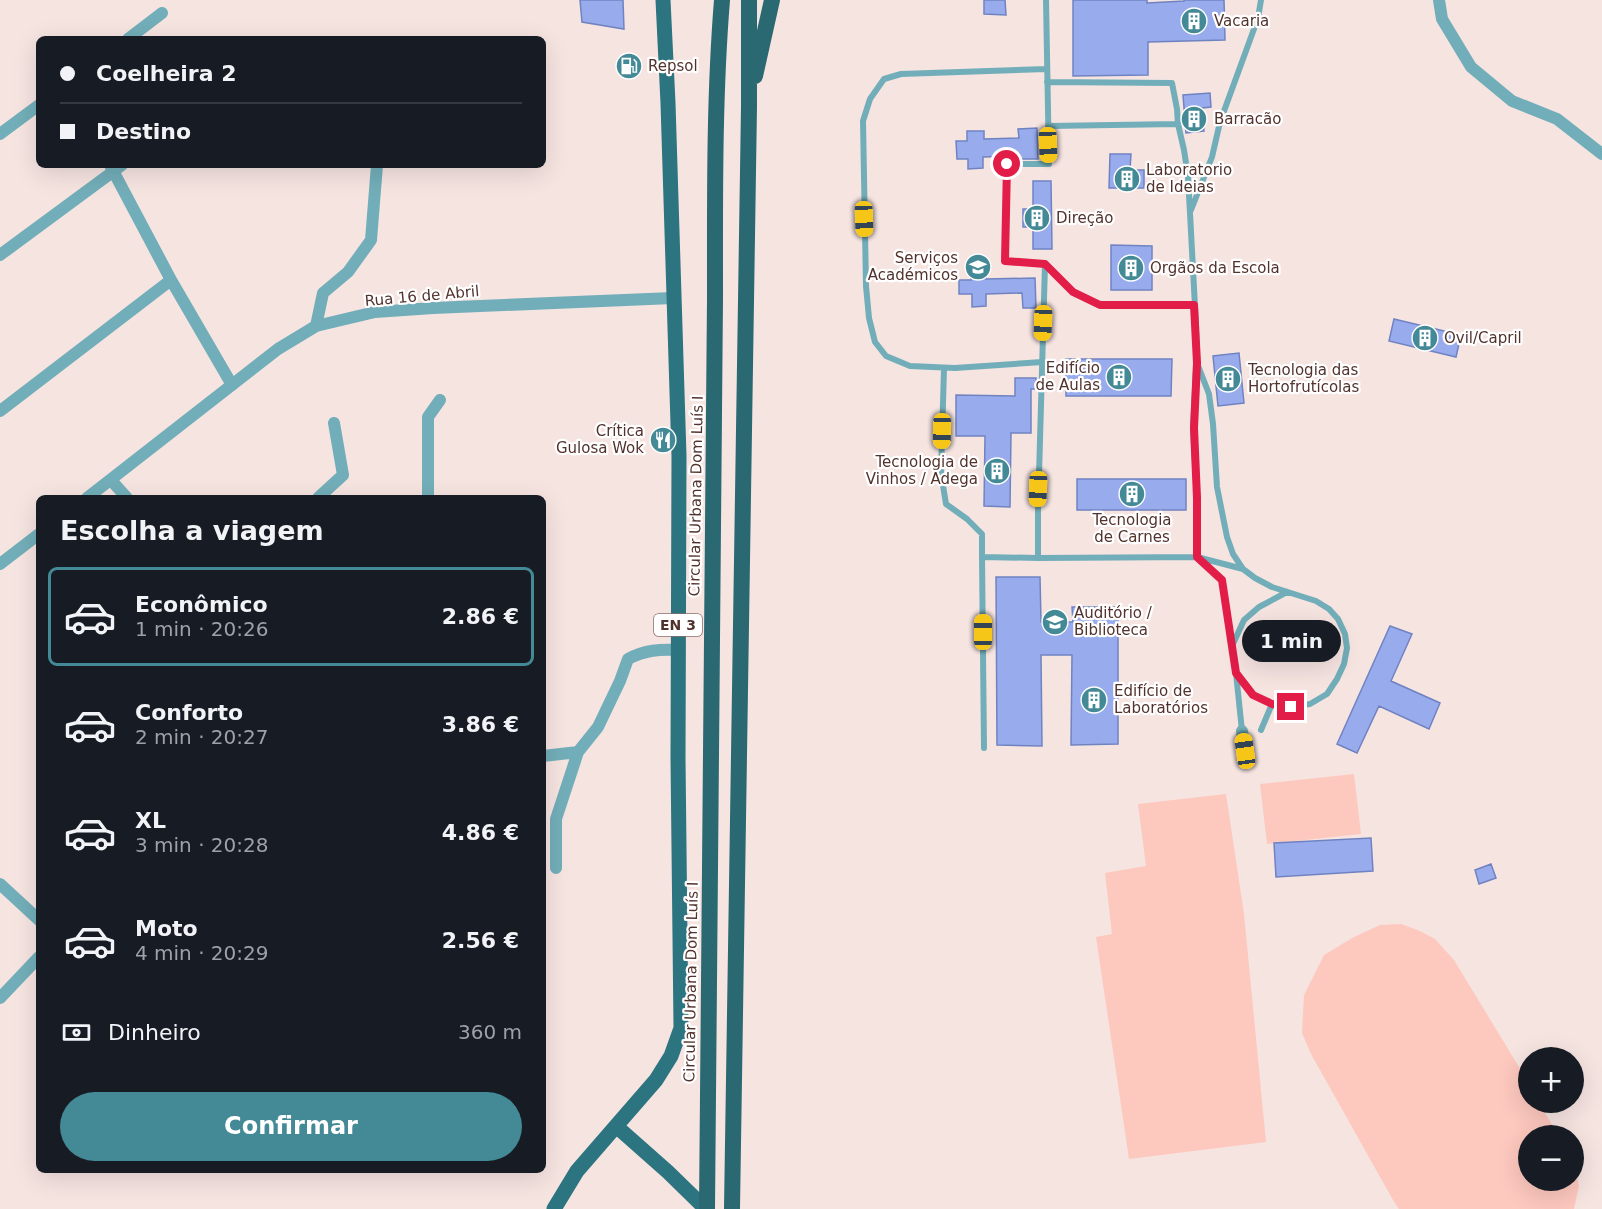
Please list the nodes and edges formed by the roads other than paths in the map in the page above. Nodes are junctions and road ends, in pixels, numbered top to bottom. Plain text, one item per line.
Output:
1 (663, 0) edge
2 (712, 0) edge
3 (722, 0) edge
4 (749, 0) edge
5 (772, 0) edge
6 (1046, 0) edge
7 (1261, 0) edge
8 (1439, 0) edge
9 (162, 13) dead end
10 (132, 36) edge
11 (719, 40) junction
12 (1046, 69) junction
13 (1047, 82) junction
14 (36, 107) edge
15 (749, 112) junction
16 (1178, 124) junction
17 (1047, 126) junction
18 (0, 134) edge
19 (1602, 154) edge
20 (114, 168) edge
21 (115, 168) edge
22 (377, 168) edge
23 (1189, 214) junction
24 (0, 255) edge
25 (1045, 264) junction
26 (171, 280) junction
27 (673, 298) junction
28 (1194, 305) junction
29 (316, 326) junction
30 (1042, 362) junction
31 (1197, 363) junction
32 (944, 368) junction
33 (232, 385) junction
34 (440, 400) dead end
35 (0, 411) edge
36 (334, 423) dead end
37 (111, 480) junction
38 (91, 495) edge
39 (124, 495) edge
40 (321, 495) edge
41 (429, 495) edge
42 (36, 536) edge
43 (982, 556) junction
44 (1197, 557) junction
45 (1038, 558) junction
46 (0, 564) edge
47 (1243, 569) junction
48 (1287, 592) junction
49 (1232, 647) junction
50 (678, 650) junction
51 (1236, 673) junction
52 (1272, 704) junction
53 (1261, 730) dead end
54 (1242, 731) joint
55 (984, 747) dead end
56 (1245, 751) dead end
57 (578, 752) junction
58 (546, 756) edge
59 (556, 868) dead end
60 (2, 890) edge
61 (36, 918) edge
62 (36, 960) edge
63 (0, 998) edge
64 (616, 1126) junction
65 (554, 1209) edge
66 (706, 1209) edge
67 (732, 1209) edge

1 - 27 main road, EN 3
2 - 11 highway
3 - 11 highway, Circular Urbana Dom Luís I
4 - 15 highway
5 - 15 highway
6 - 12 lane
7 - 23 lane
8 - 19 street
9 - 10 street
11 - 66 highway, Circular Urbana Dom Luís I
12 - 13 lane
12 - 32 lane
13 - 16 lane
13 - 17 lane
14 - 18 street
15 - 67 highway
16 - 17 lane
16 - 23 lane
17 - 25 lane
20 - 24 street
21 - 26 street
22 - 29 street
23 - 28 lane
25 - 28 lane
25 - 30 lane
26 - 33 street
26 - 35 street
27 - 29 street, Rua 16 de Abril
27 - 50 main road, EN 3
28 - 31 lane
29 - 33 street, Rua 16 de Abril
30 - 32 lane
30 - 45 lane
31 - 44 lane
31 - 47 lane
32 - 43 lane
33 - 37 street, Rua 16 de Abril
34 - 41 street
36 - 40 street
37 - 38 street, Rua 16 de Abril
37 - 39 street
42 - 46 street
43 - 45 lane
43 - 55 lane
44 - 45 lane
44 - 47 lane
44 - 49 lane
47 - 48 lane
48 - 49 lane
48 - 52 lane
49 - 51 lane
50 - 57 street
50 - 64 main road, EN 3
51 - 52 lane
51 - 54 lane
52 - 53 lane
54 - 56 street
57 - 58 street
57 - 59 street
60 - 61 street
62 - 63 street
64 - 65 main road, EN 3
64 - 66 main road

